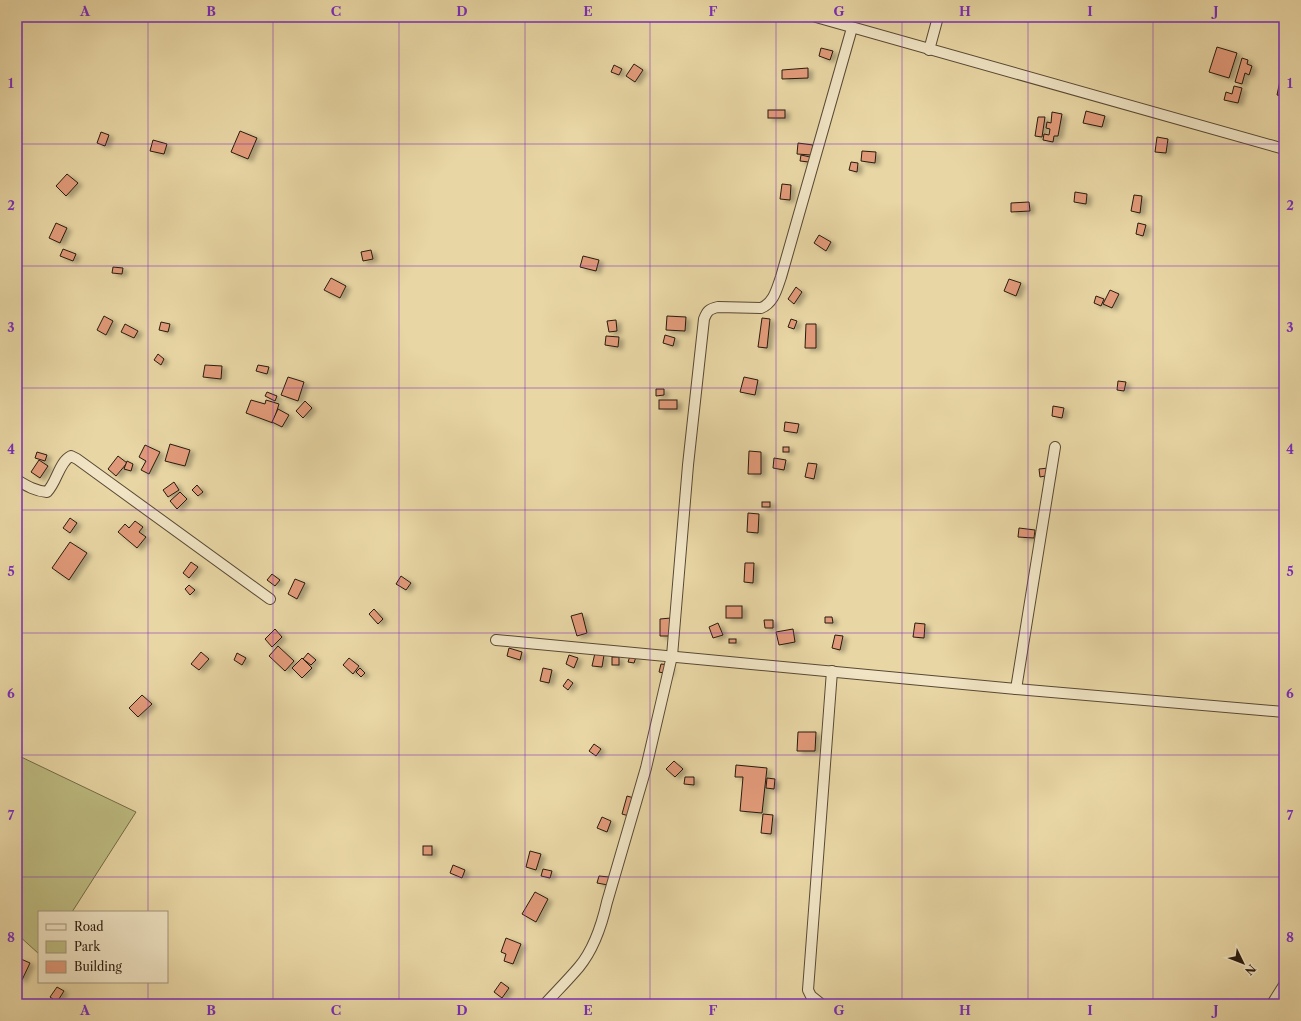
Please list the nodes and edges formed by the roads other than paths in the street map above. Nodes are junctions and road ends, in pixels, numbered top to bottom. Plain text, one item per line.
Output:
1 (816, 17) edge
2 (938, 17) edge
3 (852, 28) junction
4 (929, 50) junction
5 (1284, 149) edge
6 (1055, 447) dead end
7 (17, 480) edge
8 (270, 599) dead end
9 (496, 640) dead end
10 (672, 656) junction
11 (832, 671) junction
12 (1016, 689) junction
13 (1284, 712) edge
14 (1284, 985) edge
15 (545, 1004) edge
16 (821, 1004) edge
17 (1272, 1004) edge

1 - 3 street
2 - 4 street
3 - 4 street
3 - 10 street
4 - 5 street
6 - 12 street
7 - 8 street
9 - 10 street
10 - 11 street
10 - 15 street
11 - 12 street
11 - 16 street
12 - 13 street
14 - 17 street

